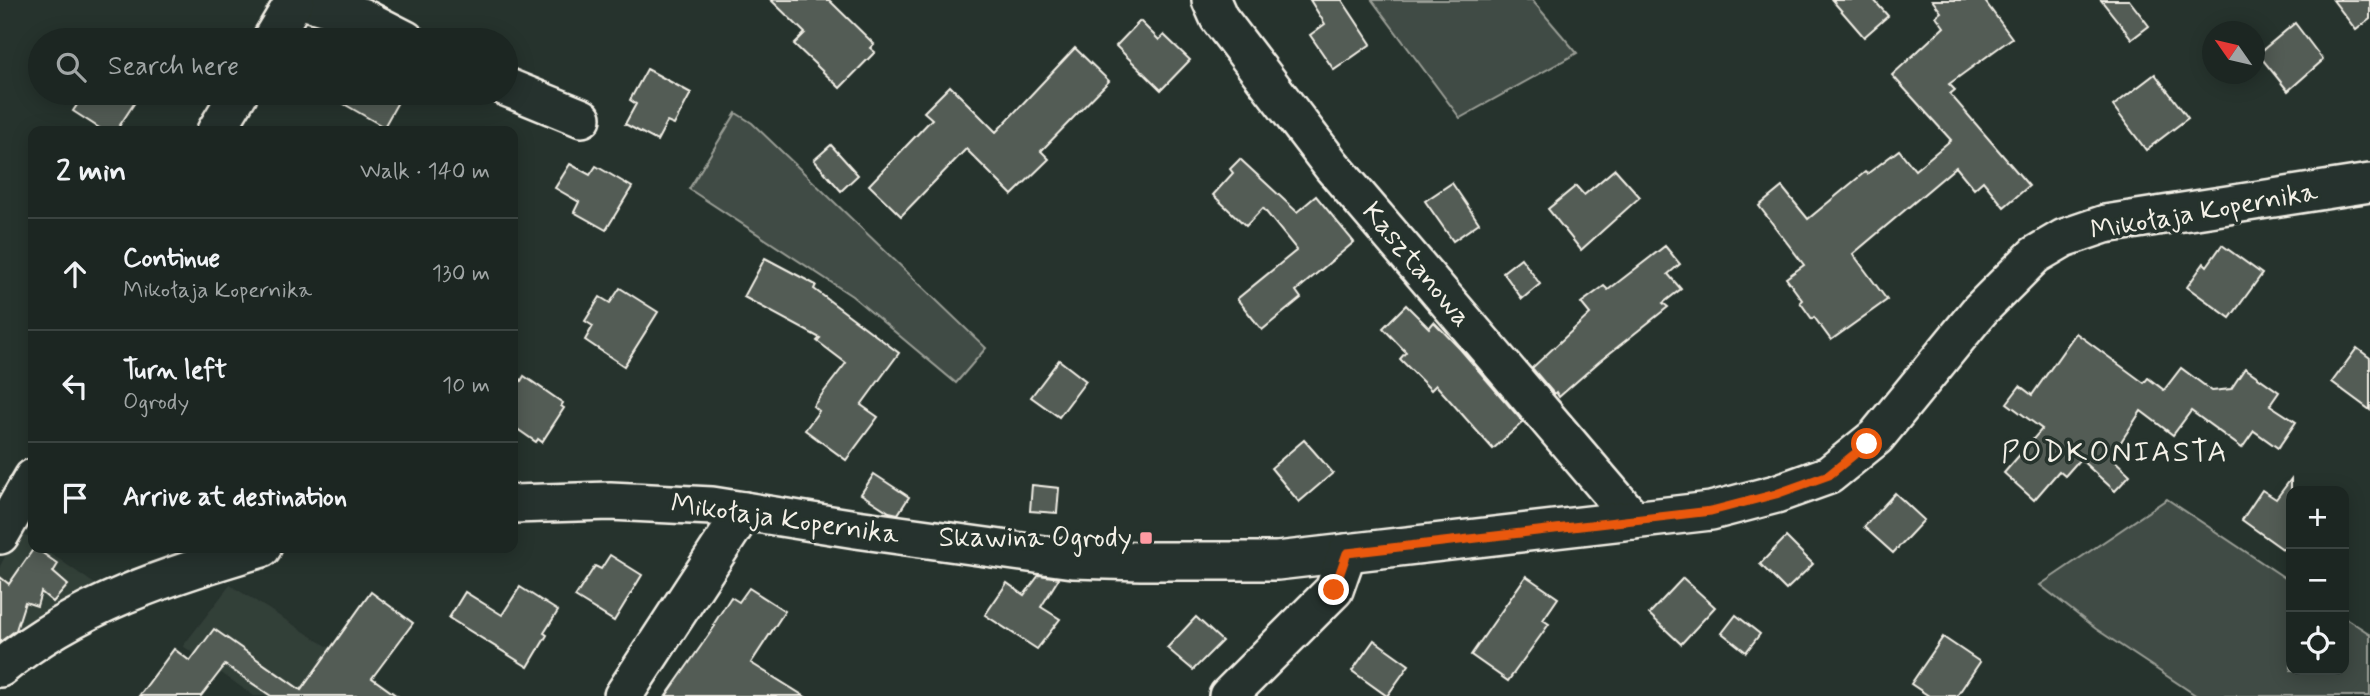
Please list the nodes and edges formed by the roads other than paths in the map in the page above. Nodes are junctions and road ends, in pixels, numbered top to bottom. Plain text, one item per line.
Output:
1 (295, 0) edge
2 (302, 0) edge
3 (1210, 0) edge
4 (278, 28) edge
5 (382, 28) edge
6 (518, 92) edge
7 (232, 105) edge
8 (582, 118) dead end
9 (219, 126) edge
10 (2370, 183) edge
11 (28, 487) edge
12 (518, 504) edge
13 (744, 511) junction
14 (1634, 520) junction
15 (0, 536) edge
16 (247, 553) edge
17 (1347, 553) junction
18 (0, 668) edge
19 (623, 696) edge
20 (1228, 696) edge

1 - 4 street
2 - 5 street
3 - 14 street, Kasztanowa
6 - 8 street
7 - 9 street
10 - 14 street, Mikołaja Kopernika
11 - 15 street
12 - 13 street, Mikołaja Kopernika
13 - 17 street, Mikołaja Kopernika
13 - 19 street
14 - 17 street, Mikołaja Kopernika
16 - 18 street
17 - 20 street

